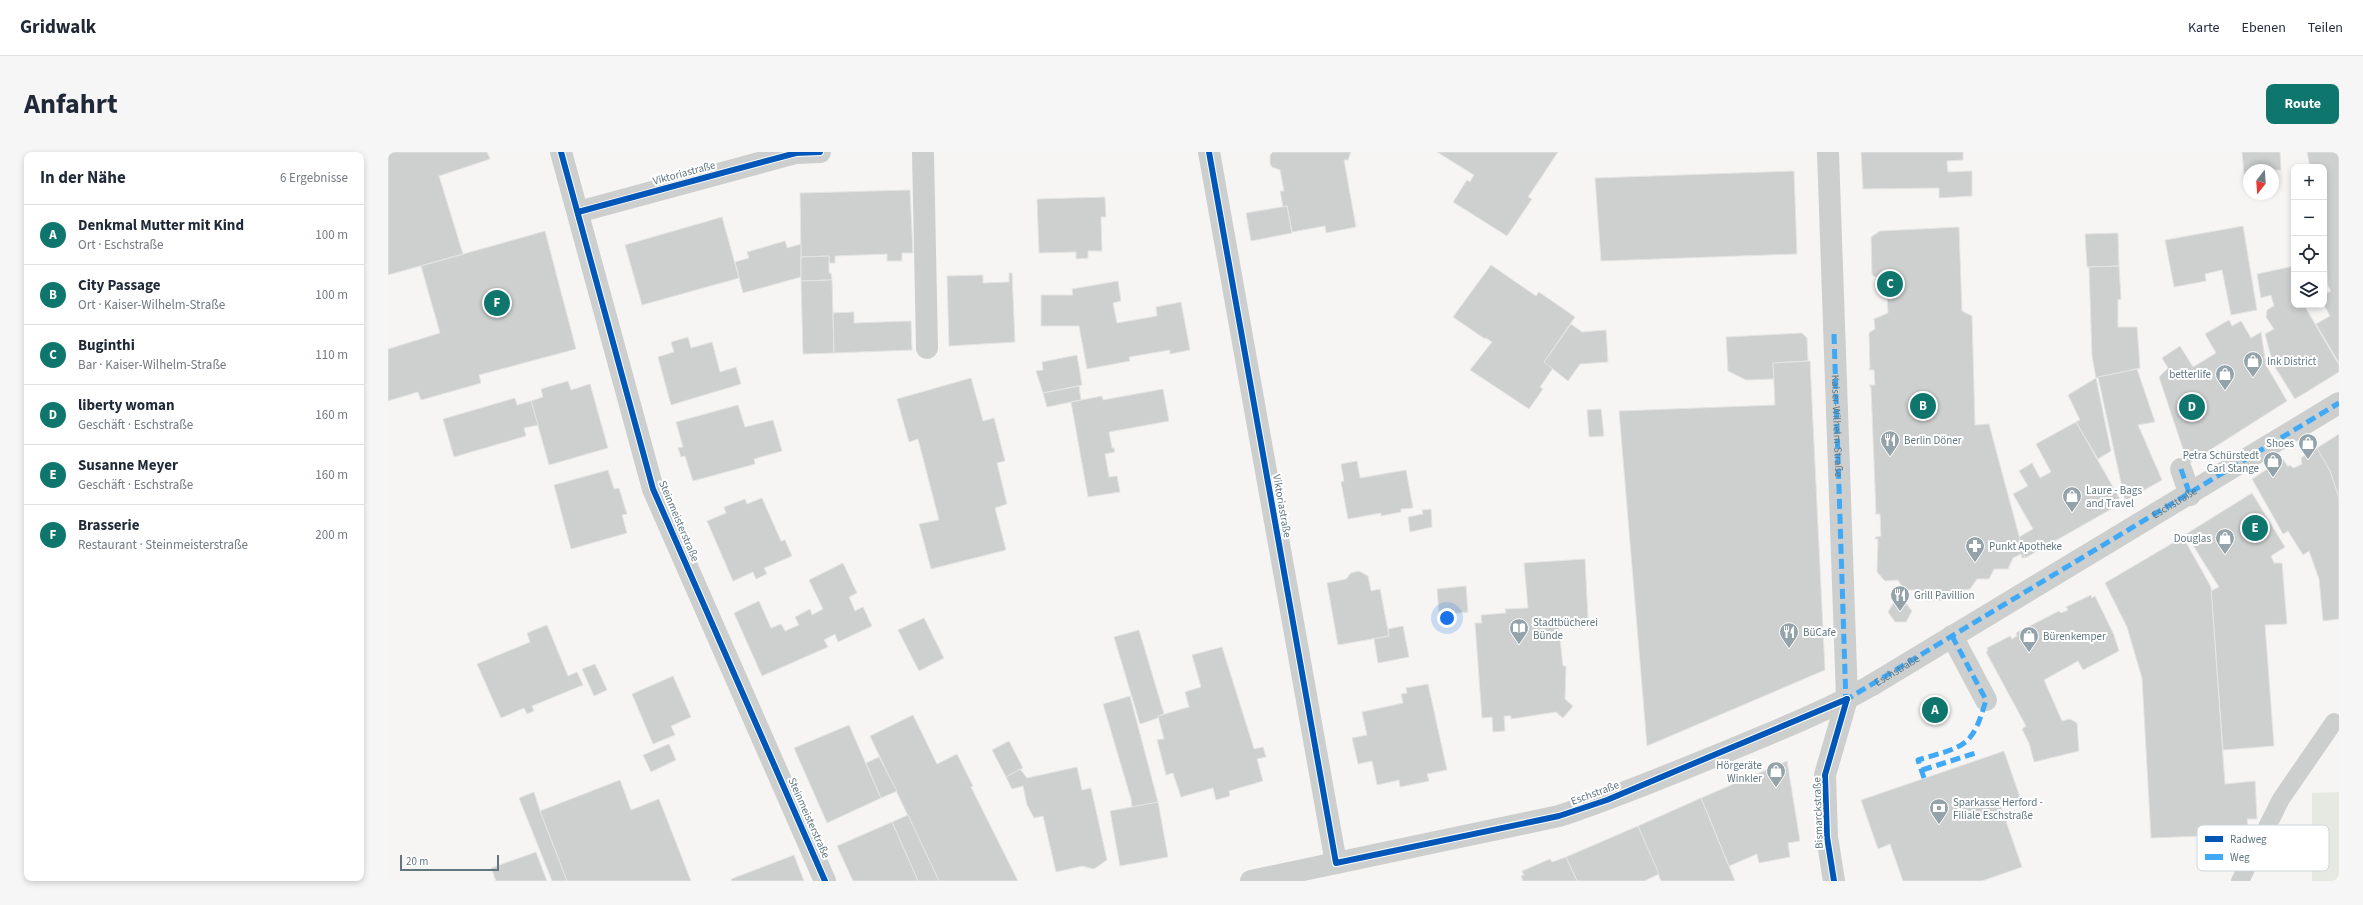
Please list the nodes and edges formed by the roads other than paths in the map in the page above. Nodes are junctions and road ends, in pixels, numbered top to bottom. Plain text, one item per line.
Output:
1 (561, 152) edge
2 (820, 152) edge
3 (923, 152) edge
4 (1209, 152) edge
5 (1828, 152) edge
6 (578, 212) junction
7 (927, 348) dead end
8 (2339, 403) edge
9 (2181, 469) dead end
10 (2190, 494) junction
11 (1952, 636) junction
12 (1847, 700) junction
13 (1986, 700) dead end
14 (2334, 722) dead end
15 (2268, 825) edge
16 (1336, 863) junction
17 (2245, 871) edge
18 (826, 881) edge
19 (1251, 881) edge
20 (1834, 881) edge
21 (2240, 881) edge

1 - 6 street, Steinmeisterstraße
2 - 6 street, Viktoriastraße
3 - 7 street
4 - 16 street, Viktoriastraße
5 - 12 street, Kaiser-Wilhelm-Straße
6 - 18 street, Steinmeisterstraße
8 - 10 street, Eschstraße
9 - 10 street
10 - 11 street, Eschstraße
11 - 12 street, Eschstraße
11 - 13 street
12 - 16 street, Eschstraße
12 - 20 street, Bismarckstraße
14 - 15 lane
16 - 19 street, Eschstraße
17 - 21 lane

